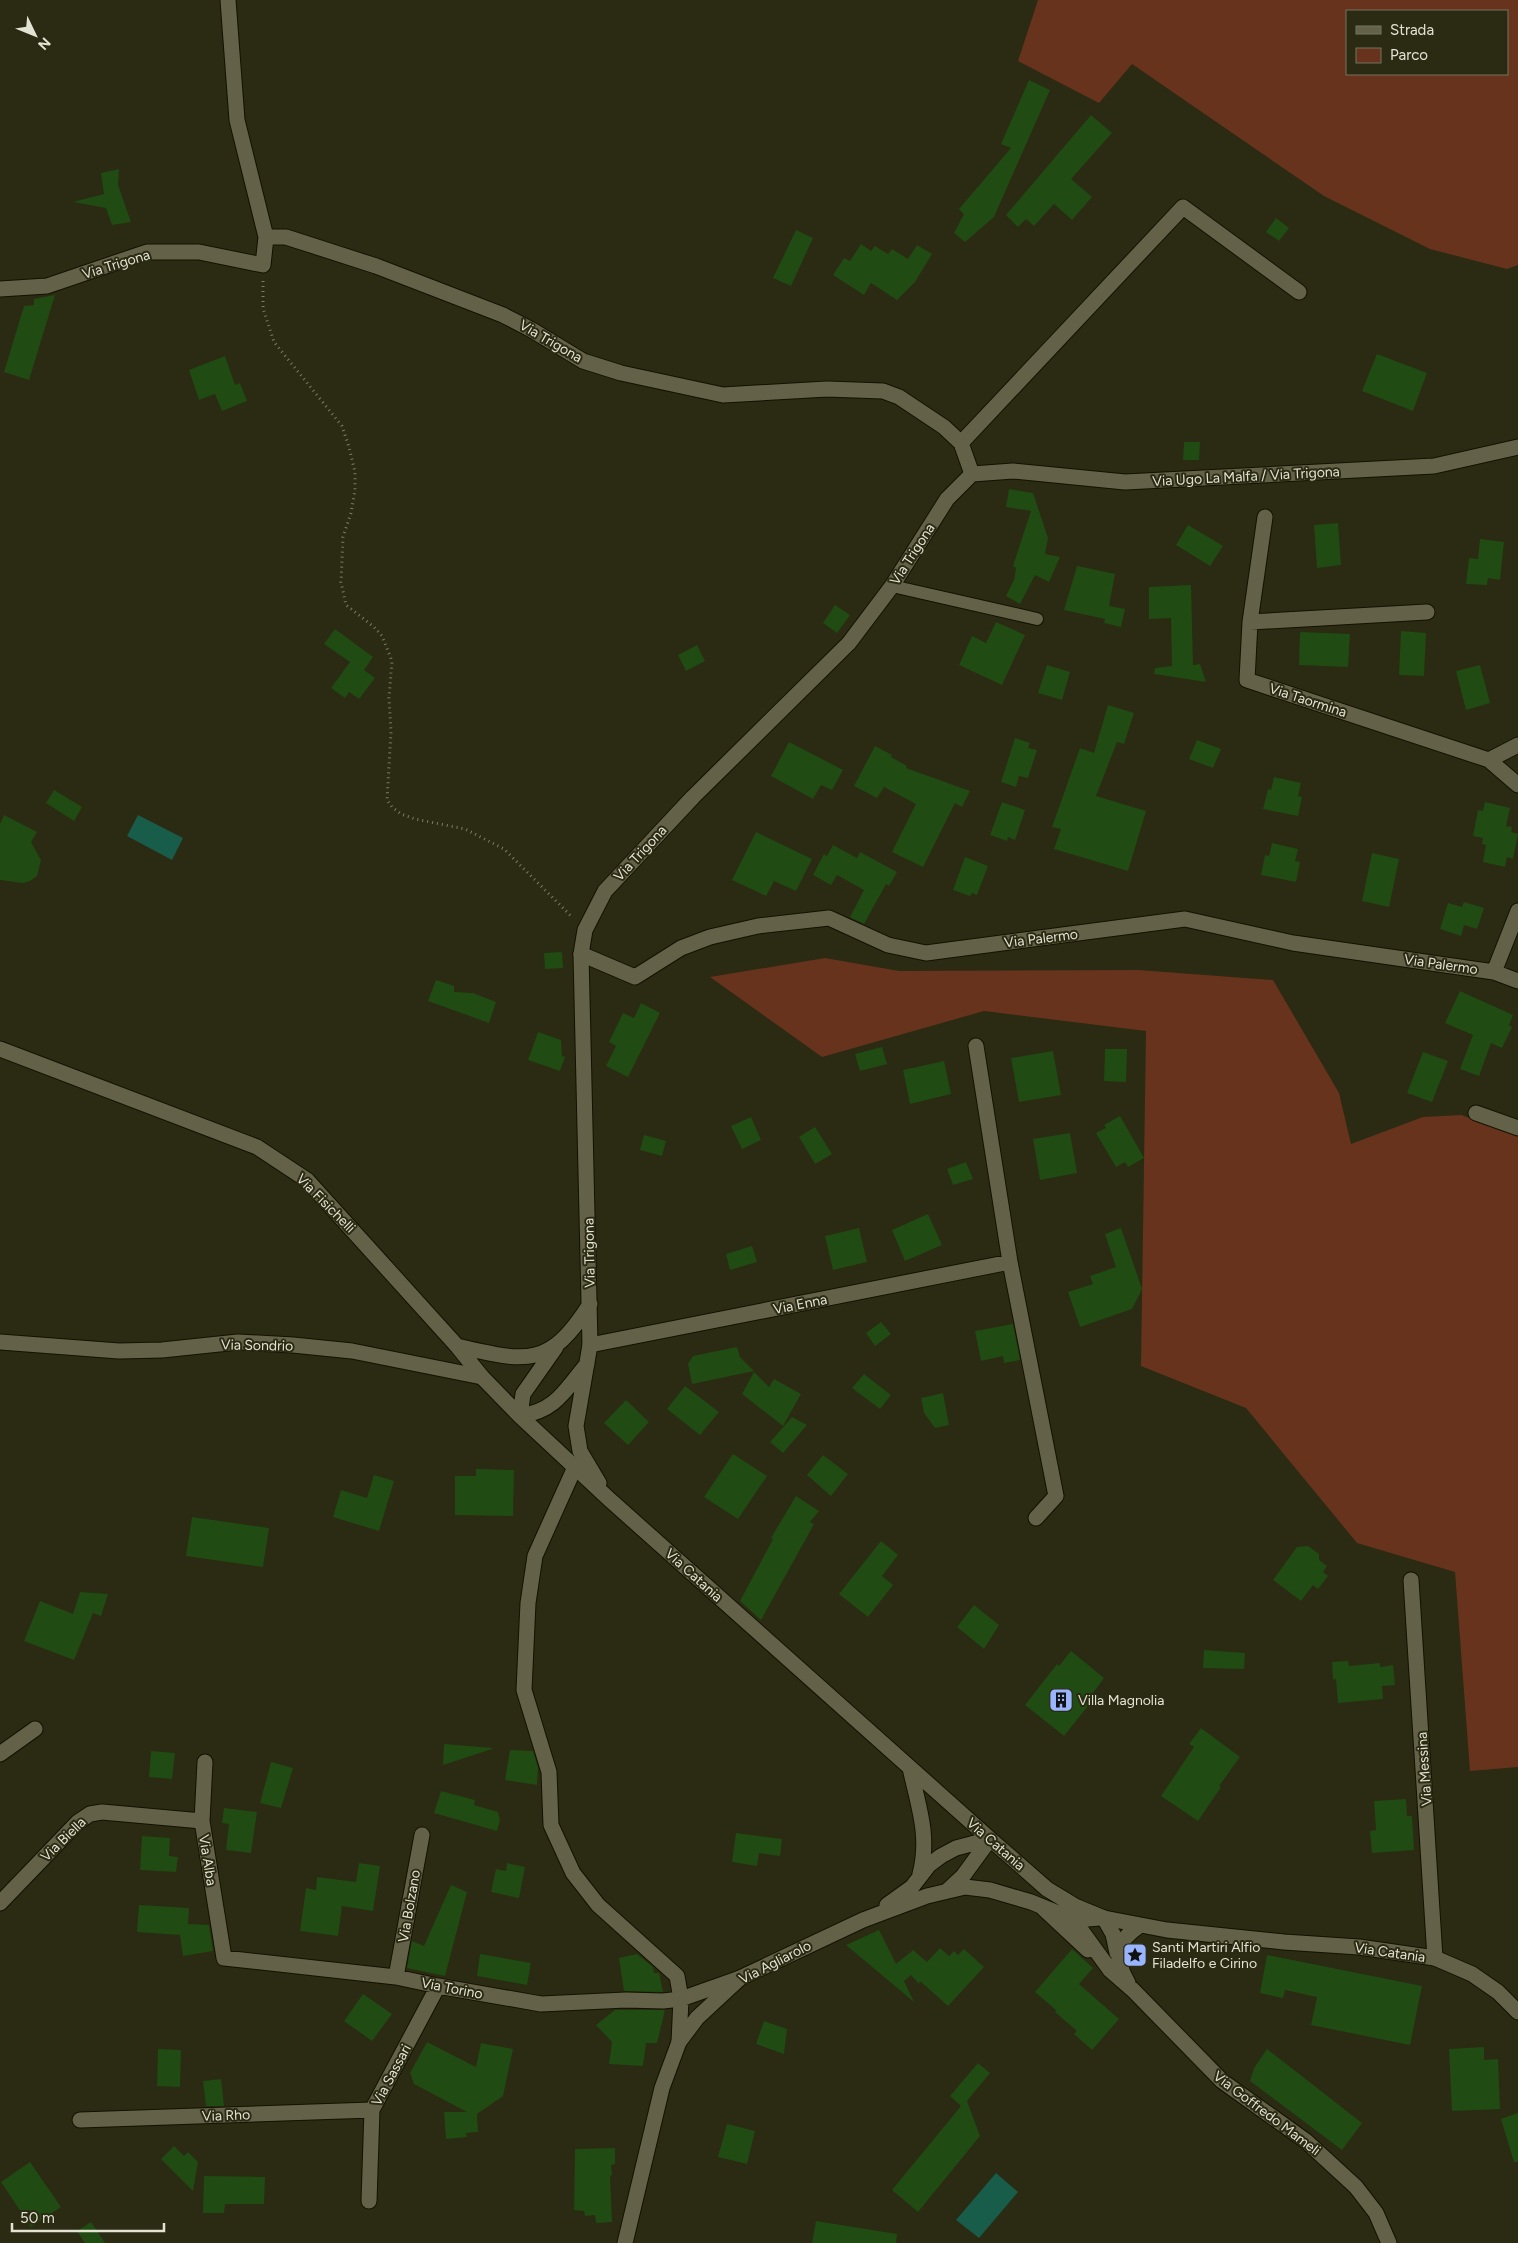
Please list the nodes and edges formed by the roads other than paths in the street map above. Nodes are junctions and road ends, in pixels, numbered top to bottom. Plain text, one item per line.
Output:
1 (228, 0) edge
2 (266, 237) junction
3 (0, 289) edge
4 (1299, 292) dead end
5 (961, 443) junction
6 (1518, 447) edge
7 (972, 474) junction
8 (1265, 517) dead end
9 (892, 586) junction
10 (1427, 612) dead end
11 (1037, 619) dead end
12 (1250, 622) junction
13 (1518, 745) edge
14 (1489, 760) junction
15 (1518, 785) edge
16 (1518, 911) edge
17 (581, 954) junction
18 (1494, 972) junction
19 (1518, 982) edge
20 (976, 1046) dead end
21 (0, 1049) edge
22 (1476, 1113) dead end
23 (1518, 1128) edge
24 (1010, 1262) junction
25 (590, 1304) junction
26 (0, 1342) edge
27 (590, 1345) junction
28 (457, 1346) junction
29 (556, 1347) junction
30 (589, 1361) junction
31 (482, 1377) junction
32 (520, 1416) junction
33 (575, 1467) junction
34 (608, 1499) junction
35 (1036, 1518) dead end
36 (1411, 1580) dead end
37 (35, 1729) dead end
38 (0, 1754) edge
39 (206, 1762) dead end
40 (910, 1768) junction
41 (202, 1821) junction
42 (422, 1835) dead end
43 (990, 1839) junction
44 (919, 1878) junction
45 (1047, 1889) junction
46 (948, 1890) junction
47 (0, 1903) edge
48 (1044, 1909) junction
49 (1104, 1918) junction
50 (863, 1920) junction
51 (1075, 1920) junction
52 (1139, 1926) junction
53 (224, 1958) joint
54 (1435, 1958) junction
55 (1114, 1964) junction
56 (396, 1977) junction
57 (740, 1978) junction
58 (438, 1986) junction
59 (680, 1999) junction
60 (1518, 2012) edge
61 (679, 2042) junction
62 (372, 2110) junction
63 (80, 2120) dead end
64 (369, 2200) dead end
65 (625, 2243) edge
66 (1389, 2243) edge

1 - 2 street
2 - 3 street, Via Trigona
2 - 5 street, Via Trigona
4 - 5 street
5 - 7 street, Via Trigona
6 - 7 street, Via Ugo La Malfa / Via Trigona
7 - 9 street, Via Trigona
8 - 12 street, Via Taormina
9 - 11 lane
9 - 17 street, Via Trigona
10 - 12 street
12 - 14 street, Via Taormina
13 - 14 street
14 - 15 street, Via Taormina
16 - 18 street
17 - 18 street, Via Palermo
17 - 25 street, Via Trigona
18 - 19 street, Via Palermo
20 - 24 street
21 - 28 street, Via Fisichelli
22 - 23 street
24 - 27 street, Via Enna
24 - 35 street
25 - 27 street, Via Trigona
25 - 29 street
26 - 31 street, Via Sondrio
27 - 30 street, Via Trigona
28 - 29 street
28 - 31 street, Via Fisichelli
29 - 32 street
30 - 32 street
30 - 34 street, Via Trigona
31 - 32 street, Via Fisichelli
32 - 33 street, Via Fisichelli
33 - 34 street, Via Catania
33 - 59 street
34 - 40 street, Via Catania
36 - 54 street, Via Messina
37 - 38 street
39 - 41 street, Via Alba
40 - 43 street, Via Catania
40 - 44 street
41 - 47 street, Via Biella
41 - 53 street, Via Alba
42 - 56 street, Via Bolzano
43 - 44 street
43 - 45 street, Via Catania
43 - 46 street
44 - 50 street
45 - 49 street, Via Catania
45 - 51 street
46 - 48 street
46 - 50 street
48 - 51 street
48 - 55 street
49 - 51 street
49 - 52 street, Via Catania
49 - 55 street
50 - 57 street, Via Agliarolo
51 - 55 street
52 - 54 street, Via Catania
52 - 55 street
53 - 56 street, Via Torino
54 - 60 street, Via Catania
55 - 66 street, Via Goffredo Mameli
56 - 58 street, Via Torino
57 - 59 street, Via Torino
57 - 61 street, Via Agliarolo
58 - 59 street, Via Torino
58 - 62 street, Via Sassari
59 - 61 street
61 - 65 street
62 - 63 street, Via Rho
62 - 64 street, Via Sassari

